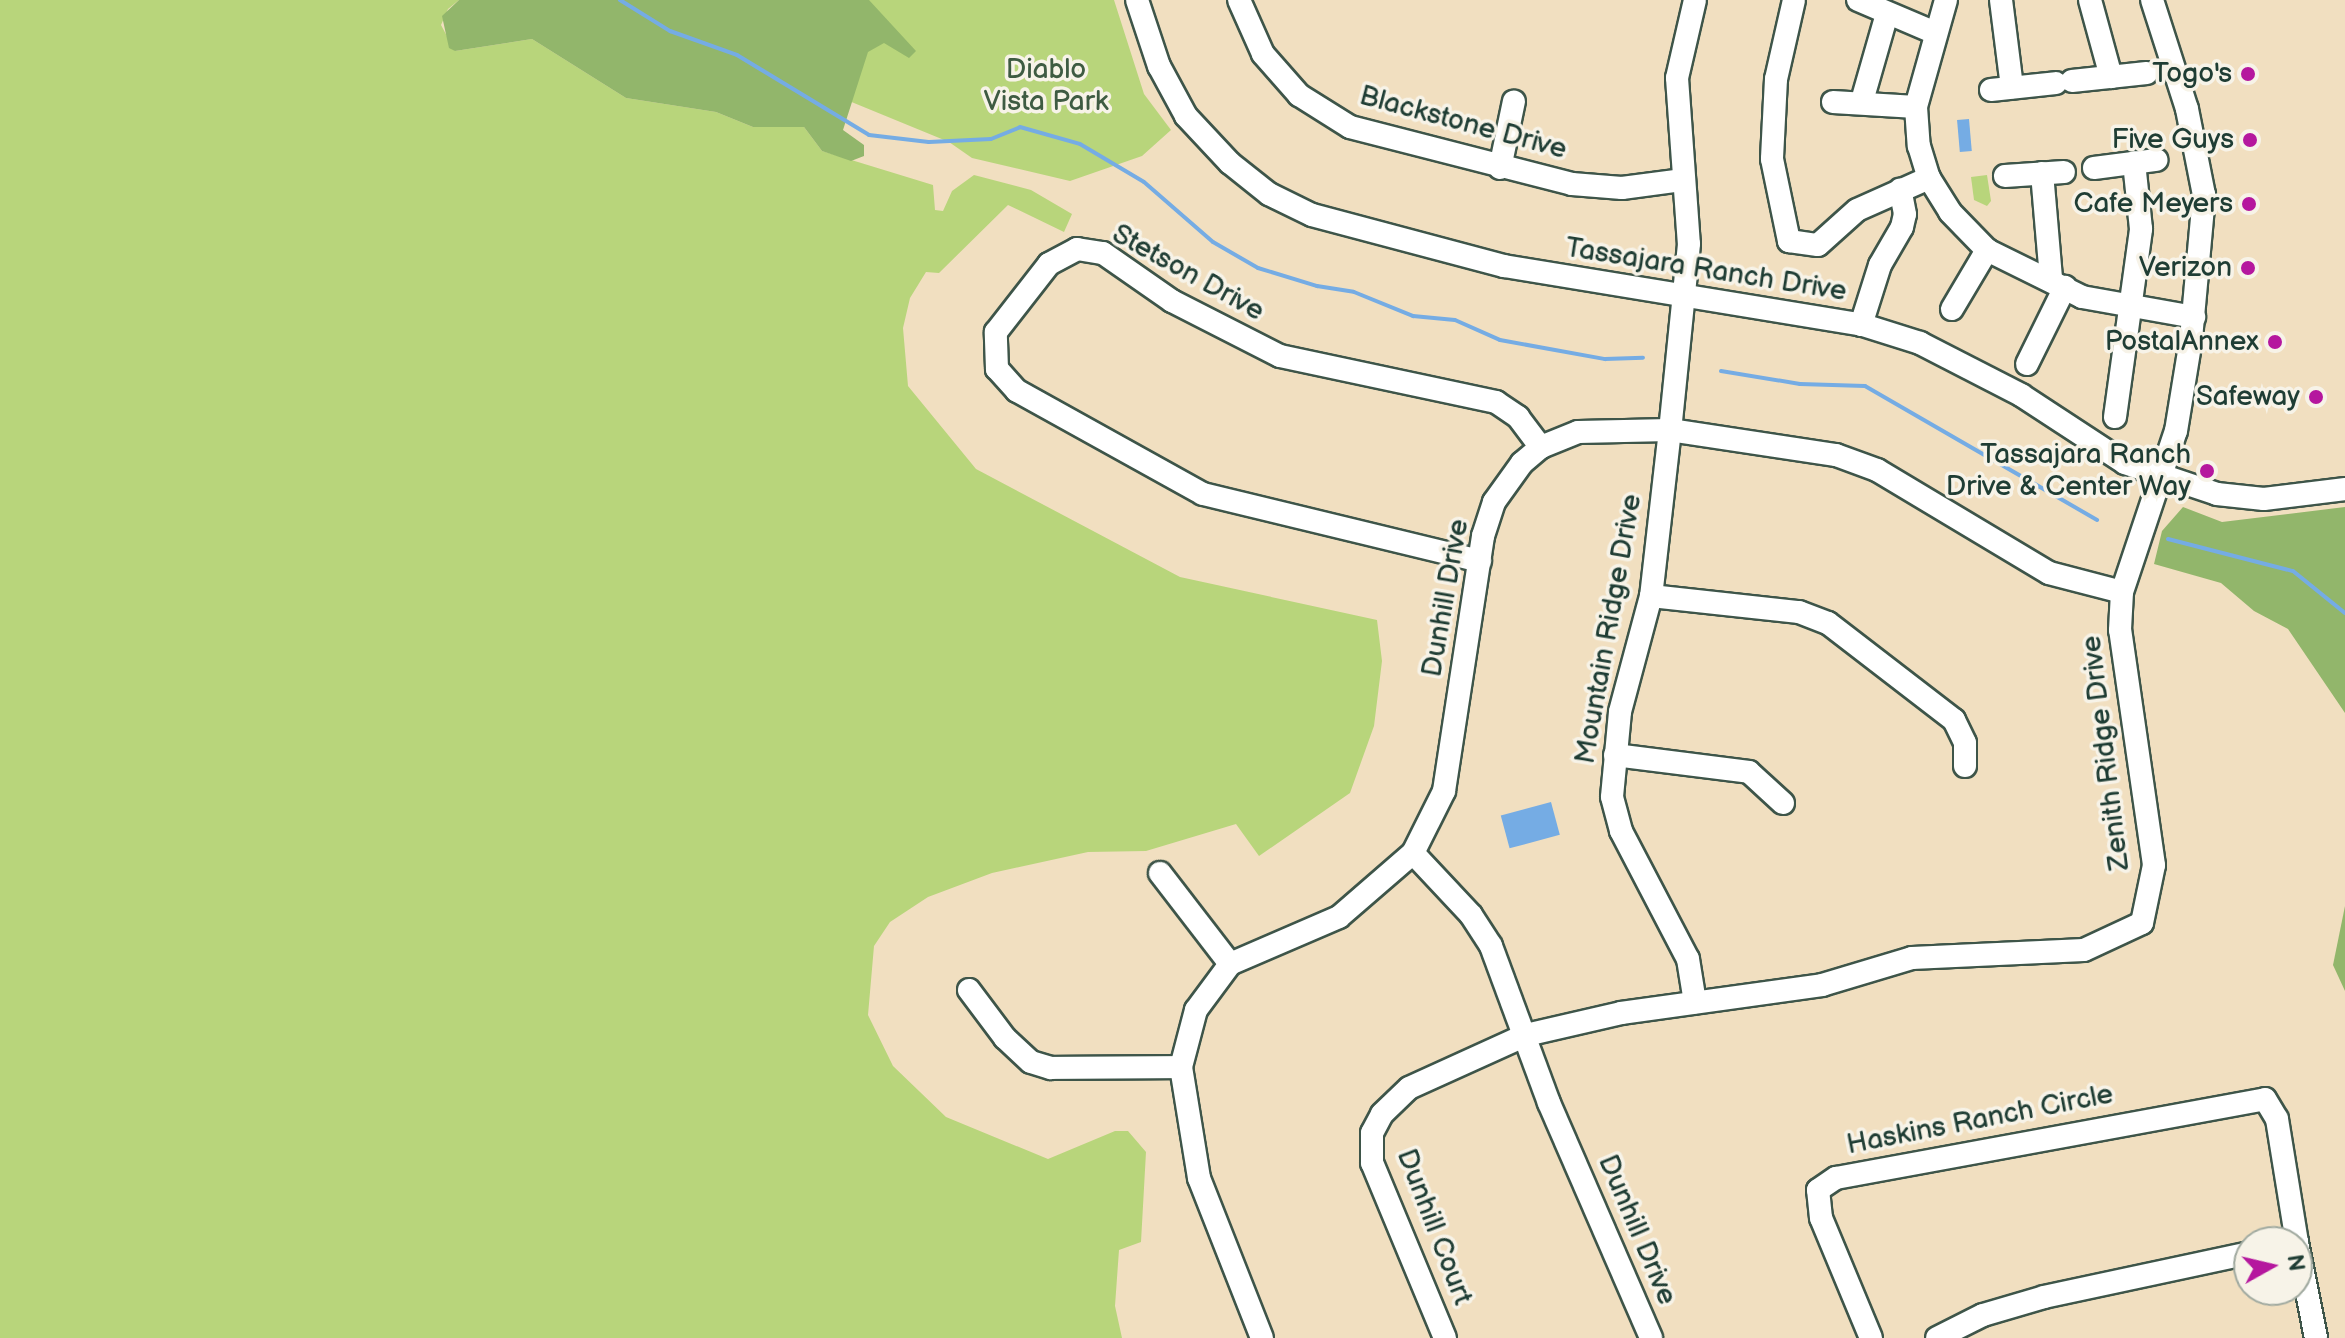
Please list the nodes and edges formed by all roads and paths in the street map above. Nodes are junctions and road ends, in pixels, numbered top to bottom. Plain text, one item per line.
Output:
1 (1137, 0) edge
2 (1239, 0) edge
3 (1695, 0) edge
4 (1794, 0) edge
5 (1858, 0) edge
6 (1946, 0) edge
7 (2001, 0) edge
8 (2090, 0) edge
9 (2152, 0) edge
10 (1887, 14) junction
11 (1933, 32) junction
12 (2147, 73) dead end
13 (2111, 77) junction
14 (1514, 101) dead end
15 (1862, 101) junction
16 (1833, 102) dead end
17 (1916, 107) junction
18 (1500, 168) junction
19 (2094, 168) dead end
20 (2005, 176) dead end
21 (1929, 178) junction
22 (1683, 180) junction
23 (1900, 189) junction
24 (1987, 250) junction
25 (2058, 283) junction
26 (1683, 297) junction
27 (2131, 308) junction
28 (1952, 309) dead end
29 (2194, 317) junction
30 (1861, 325) junction
31 (2027, 364) dead end
32 (2115, 417) dead end
33 (1670, 430) junction
34 (1541, 447) junction
35 (2160, 478) junction
36 (2345, 489) edge
37 (1480, 561) junction
38 (2122, 592) junction
39 (1651, 596) junction
40 (1615, 755) junction
41 (1965, 766) dead end
42 (1783, 803) dead end
43 (1413, 853) junction
44 (1160, 873) dead end
45 (1230, 964) junction
46 (969, 990) dead end
47 (1695, 1002) junction
48 (1526, 1035) junction
49 (1181, 1067) junction
50 (2294, 1226) edge
51 (2233, 1256) edge
52 (2310, 1306) edge
53 (1262, 1338) edge
54 (1445, 1338) edge
55 (1651, 1338) edge
56 (1871, 1338) edge
57 (1937, 1338) edge
58 (2316, 1338) edge

1 - 26 street, Tassajara Ranch Drive
2 - 18 street, Blackstone Drive
3 - 22 street
4 - 23 street
5 - 10 street
6 - 11 street
7 - 13 street
8 - 13 street
9 - 29 street, Zenith Ridge Drive
10 - 11 street
10 - 15 street
11 - 17 street
12 - 13 street
14 - 18 street
15 - 16 street
15 - 17 street
17 - 21 street
18 - 22 street, Blackstone Drive
19 - 27 street
20 - 25 street
21 - 23 street
21 - 24 street
22 - 26 street
23 - 30 street
24 - 25 street
24 - 28 street
25 - 27 street
25 - 31 street
26 - 30 street, Tassajara Ranch Drive
26 - 33 street, Mountain Ridge Drive
27 - 29 street
27 - 32 street
29 - 35 street, Zenith Ridge Drive
30 - 35 street, Tassajara Ranch Drive
33 - 34 street, Dunhill Drive
33 - 38 street, Dunhill Drive
33 - 39 street, Mountain Ridge Drive
34 - 37 street, Dunhill Drive
34 - 37 street, Stetson Drive
35 - 36 street, Tassajara Ranch Drive
35 - 38 street, Zenith Ridge Drive
37 - 43 street, Dunhill Drive
38 - 47 street, Zenith Ridge Drive
39 - 40 street, Mountain Ridge Drive
39 - 41 street
40 - 42 street
40 - 47 street, Mountain Ridge Drive
43 - 45 street, Dunhill Drive
43 - 48 street, Dunhill Drive
44 - 45 street
45 - 49 street
46 - 49 street
47 - 48 street, Zenith Ridge Drive
48 - 54 street, Dunhill Court
48 - 55 street, Dunhill Drive
49 - 53 street
50 - 56 street, Haskins Ranch Circle
51 - 57 street
52 - 58 street

